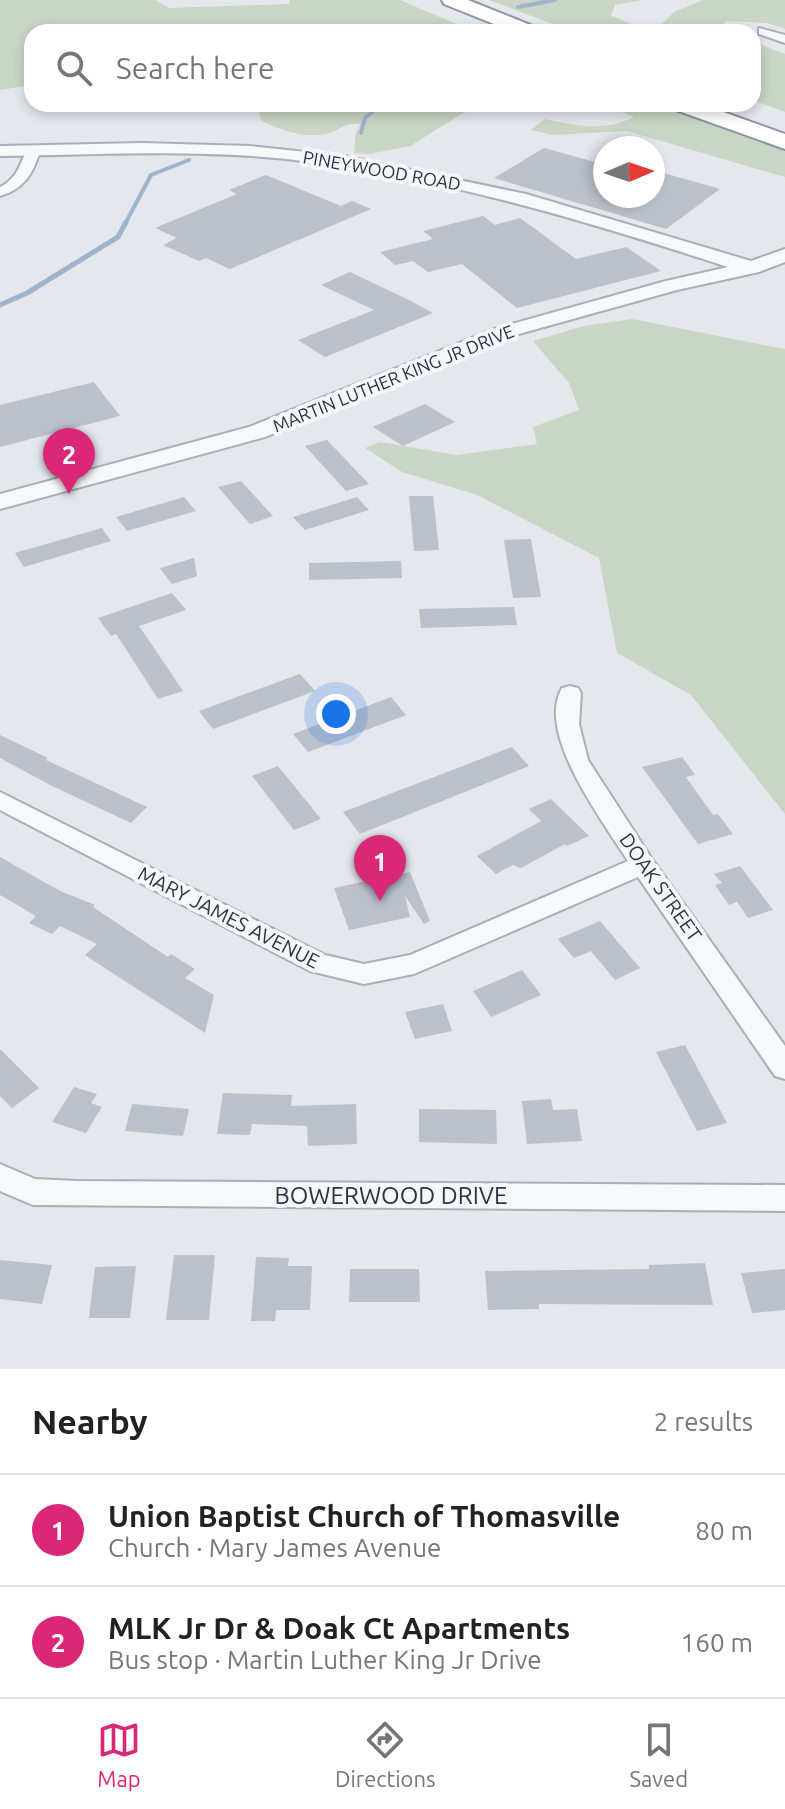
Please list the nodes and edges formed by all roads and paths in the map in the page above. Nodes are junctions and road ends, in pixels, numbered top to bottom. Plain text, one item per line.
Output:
1 (442, 3) edge
2 (483, 24) edge
3 (506, 24) edge
4 (763, 31) dead end
5 (785, 39) edge
6 (703, 112) edge
7 (741, 112) edge
8 (785, 129) edge
9 (785, 142) edge
10 (0, 151) edge
11 (33, 151) junction
12 (0, 192) edge
13 (785, 255) edge
14 (752, 268) junction
15 (785, 275) edge
16 (0, 502) edge
17 (570, 693) dead end
18 (0, 800) edge
19 (643, 865) junction
20 (785, 1068) edge
21 (0, 1177) edge
22 (785, 1198) edge

1 - 2 highway
1 - 3 highway
4 - 5 street
6 - 9 highway
7 - 8 highway
10 - 11 street, PINEYWOOD ROAD
11 - 12 street
11 - 14 street, PINEYWOOD ROAD
13 - 14 street, MARTIN LUTHER KING JR DRIVE
14 - 15 street, PINEYWOOD ROAD
14 - 16 street, MARTIN LUTHER KING JR DRIVE
17 - 19 street, DOAK STREET
18 - 19 street, MARY JAMES AVENUE
19 - 20 street, DOAK STREET
21 - 22 street, BOWERWOOD DRIVE

